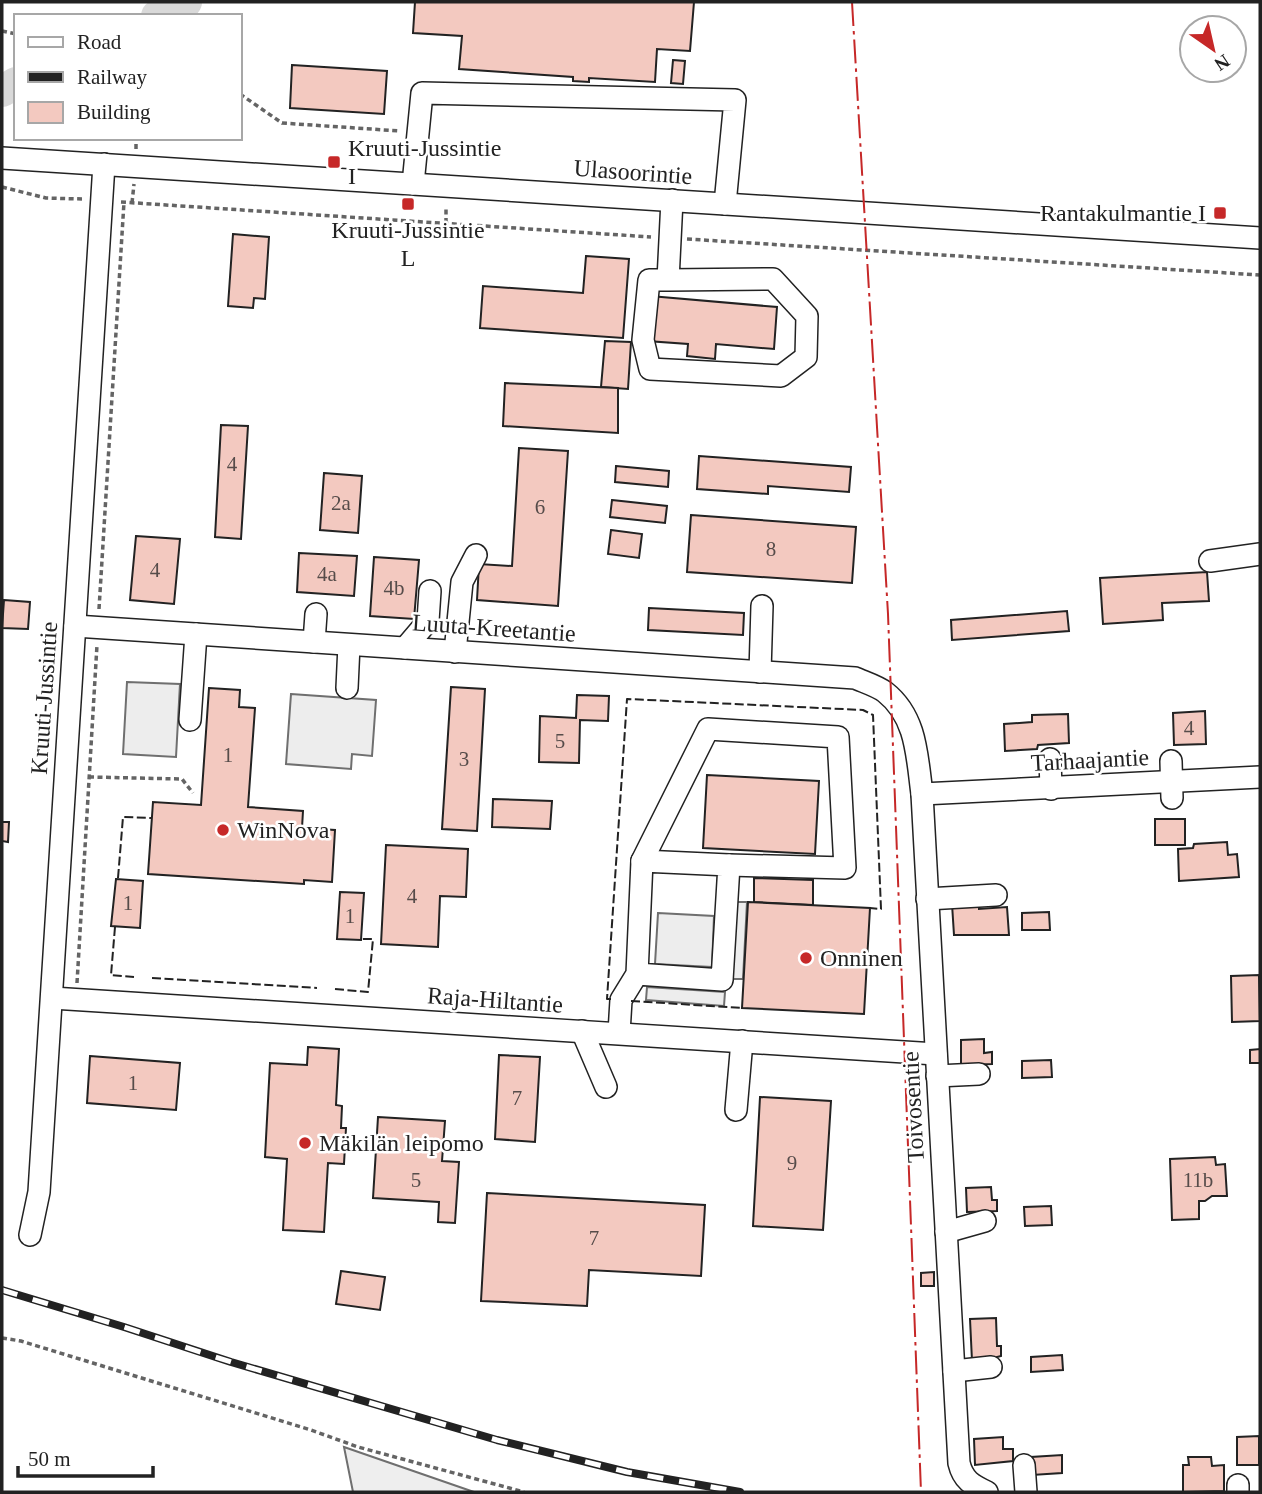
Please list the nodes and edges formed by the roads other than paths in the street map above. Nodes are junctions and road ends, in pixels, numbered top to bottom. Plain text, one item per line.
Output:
1 (2, 158) edge
2 (104, 164) junction
3 (413, 184) junction
4 (672, 200) junction
5 (725, 204) junction
6 (1260, 238) edge
7 (668, 280) junction
8 (1260, 554) edge
9 (476, 555) dead end
10 (1210, 561) dead end
11 (430, 591) dead end
12 (762, 606) dead end
13 (316, 614) dead end
14 (75, 626) junction
15 (197, 634) junction
16 (314, 642) junction
17 (349, 645) junction
18 (405, 648) junction
19 (455, 652) junction
20 (760, 672) junction
21 (347, 688) dead end
22 (901, 707) joint
23 (190, 720) dead end
24 (1049, 759) dead end
25 (1260, 777) edge
26 (1051, 789) junction
27 (922, 794) junction
28 (642, 861) junction
29 (729, 865) junction
30 (996, 895) dead end
31 (927, 899) junction
32 (637, 974) junction
33 (52, 998) junction
34 (582, 1031) junction
35 (620, 1033) junction
36 (742, 1041) junction
37 (936, 1054) junction
38 (979, 1074) dead end
39 (937, 1076) junction
40 (606, 1087) dead end
41 (736, 1110) dead end
42 (985, 1221) dead end
43 (946, 1232) junction
44 (30, 1235) dead end
45 (990, 1367) dead end
46 (954, 1371) junction
47 (1024, 1465) dead end
48 (988, 1492) edge
49 (1026, 1492) edge

1 - 2 street, Ulasoorintie
2 - 3 street, Ulasoorintie
2 - 14 street, Kruuti-Jussintie
3 - 4 street, Ulasoorintie
3 - 5 street
4 - 5 street, Ulasoorintie
4 - 7 street
5 - 6 street, Ulasoorintie
7 - 7 street
8 - 10 street
9 - 19 street
11 - 18 street
12 - 20 street
13 - 16 street
14 - 15 street, Luuta-Kreetantie
14 - 33 street, Kruuti-Jussintie
15 - 16 street, Luuta-Kreetantie
15 - 23 street
16 - 17 street, Luuta-Kreetantie
17 - 18 street, Luuta-Kreetantie
17 - 21 street
18 - 19 street, Luuta-Kreetantie
19 - 20 street, Luuta-Kreetantie
20 - 22 street, Luuta-Kreetantie
22 - 27 street, Toivosentie
24 - 26 street
25 - 26 street, Tarhaajantie
26 - 27 street, Tarhaajantie
27 - 31 street, Toivosentie
28 - 29 street
28 - 29 street
28 - 32 street
29 - 32 street
30 - 31 street
31 - 37 street, Toivosentie
32 - 35 street
33 - 34 street, Raja-Hiltantie
33 - 44 street, Kruuti-Jussintie
34 - 35 street, Raja-Hiltantie
34 - 40 street
35 - 36 street, Raja-Hiltantie
36 - 37 street, Raja-Hiltantie
36 - 41 street
37 - 39 street, Toivosentie
38 - 39 street
39 - 43 street, Toivosentie
42 - 43 street
43 - 46 street, Toivosentie
45 - 46 street
46 - 48 street, Toivosentie
47 - 49 street

